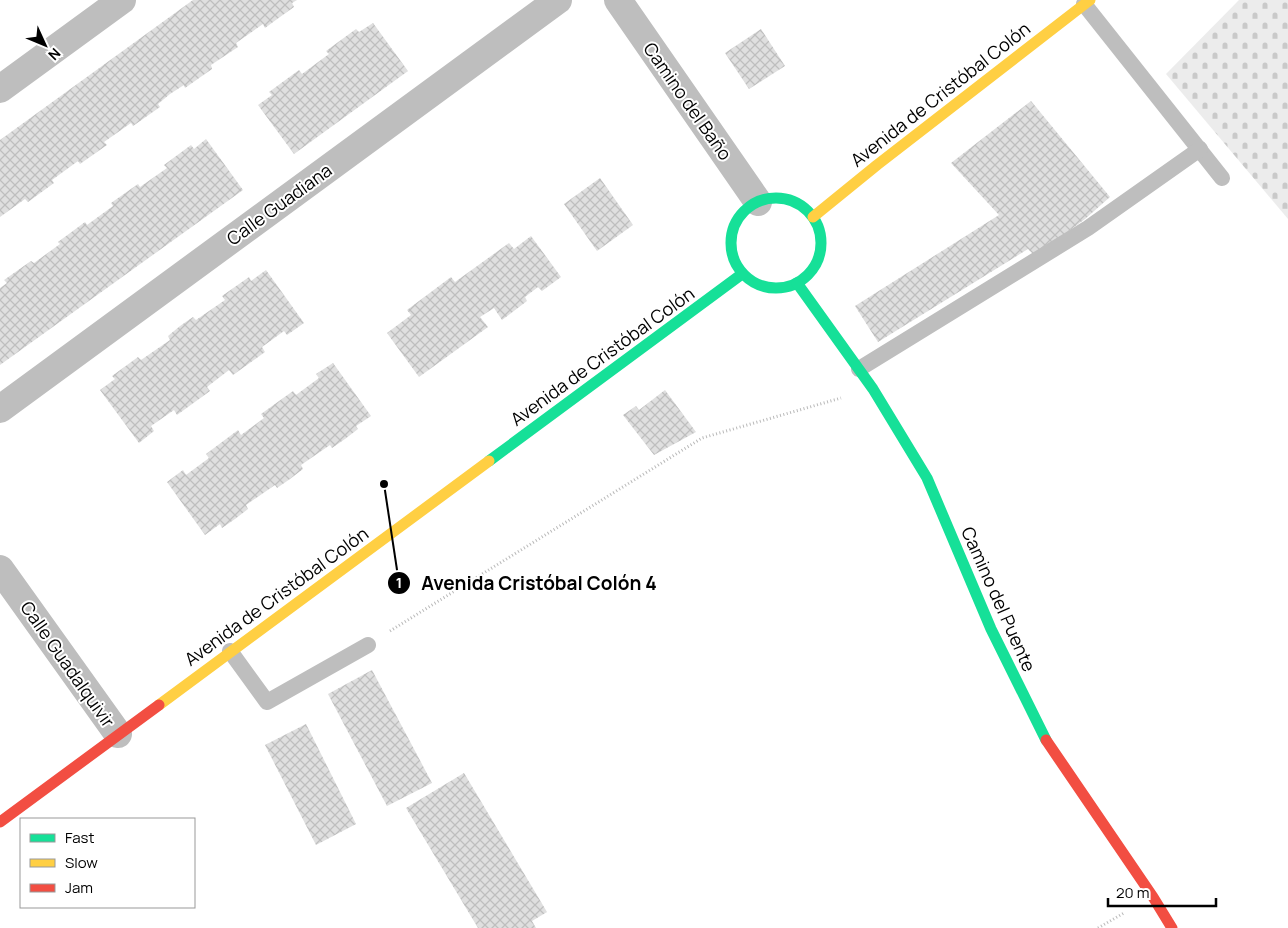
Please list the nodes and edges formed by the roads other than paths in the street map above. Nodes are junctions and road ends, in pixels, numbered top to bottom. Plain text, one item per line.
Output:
1 (122, 0) edge
2 (558, 0) edge
3 (618, 0) edge
4 (1087, 2) edge
5 (0, 89) edge
6 (1200, 149) junction
7 (1222, 178) dead end
8 (758, 202) junction
9 (813, 218) junction
10 (742, 274) junction
11 (797, 283) junction
12 (859, 369) junction
13 (0, 409) edge
14 (0, 568) edge
15 (368, 645) road end
16 (230, 651) junction
17 (118, 734) junction
18 (0, 822) edge
19 (1172, 928) edge

1 - 5 street
2 - 13 street, Calle Guadiana
3 - 8 street, Camino del Baño
4 - 6 lane
4 - 9 main road, Avenida de Cristóbal Colón
6 - 7 lane
6 - 12 lane
8 - 9 main road
8 - 10 main road
9 - 11 main road
10 - 11 main road
10 - 16 main road, Avenida de Cristóbal Colón
11 - 12 main road, Camino del Puente
12 - 19 main road, Camino del Puente
14 - 17 street, Calle Guadalquivir
15 - 16 lane
16 - 17 main road, Avenida de Cristóbal Colón
17 - 18 main road, Avenida de Cristóbal Colón

